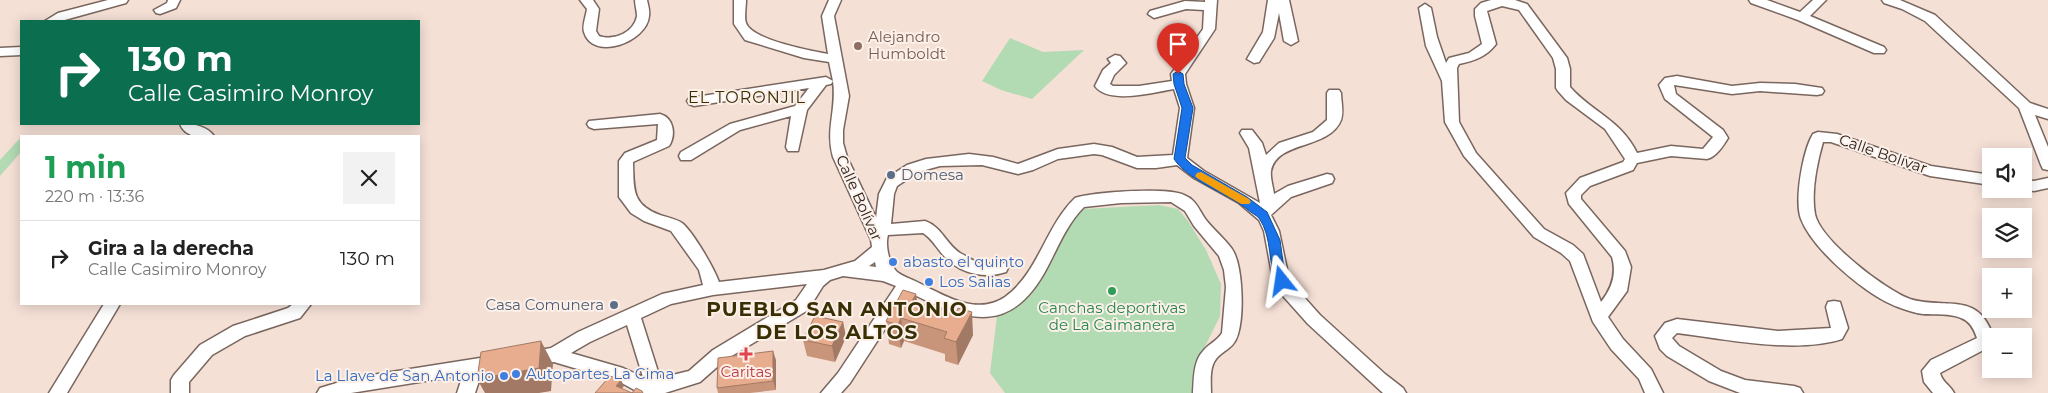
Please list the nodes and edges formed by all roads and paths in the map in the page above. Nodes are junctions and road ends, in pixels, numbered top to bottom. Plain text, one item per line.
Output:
1 (122, 0) edge
2 (174, 0) edge
3 (586, 0) edge
4 (641, 0) edge
5 (740, 0) edge
6 (835, 0) edge
7 (1274, 0) edge
8 (1283, 0) edge
9 (1755, 0) edge
10 (1820, 0) edge
11 (1888, 0) edge
12 (1181, 3) edge
13 (1210, 3) edge
14 (1425, 8) dead end
15 (160, 10) dead end
16 (1154, 14) dead end
17 (1802, 17) junction
18 (53, 20) edge
19 (1290, 42) dead end
20 (1879, 50) dead end
21 (20, 51) edge
22 (0, 52) edge
23 (836, 58) junction
24 (1115, 59) dead end
25 (1254, 59) dead end
26 (839, 78) junction
27 (1449, 81) junction
28 (821, 82) junction
29 (1179, 84) junction
30 (1817, 91) dead end
31 (1334, 93) dead end
32 (694, 101) dead end
33 (2025, 106) junction
34 (800, 109) junction
35 (2048, 114) edge
36 (594, 124) dead end
37 (188, 125) edge
38 (1247, 133) dead end
39 (205, 135) edge
40 (793, 147) dead end
41 (686, 156) dead end
42 (1180, 159) junction
43 (1632, 159) junction
44 (2048, 165) edge
45 (1264, 174) junction
46 (1982, 179) edge
47 (1327, 180) dead end
48 (2048, 183) edge
49 (2032, 186) edge
50 (1265, 213) junction
51 (881, 240) junction
52 (1000, 268) dead end
53 (845, 271) junction
54 (824, 276) junction
55 (899, 280) junction
56 (712, 289) junction
57 (111, 305) edge
58 (302, 305) edge
59 (1834, 307) dead end
60 (632, 315) junction
61 (1599, 317) junction
62 (554, 355) junction
63 (475, 366) junction
64 (655, 391) edge
65 (58, 393) edge
66 (180, 393) edge
67 (326, 393) edge
68 (466, 393) edge
69 (830, 393) edge
70 (1202, 393) edge
71 (1397, 393) edge
72 (1654, 393) edge
73 (1794, 393) edge
74 (1945, 393) edge

1 - 18 street
2 - 15 street
3 - 4 street
5 - 23 street
6 - 23 street, Calle Bolívar
7 - 25 street
8 - 19 street
9 - 17 street
10 - 17 street
11 - 33 street
12 - 13 street
12 - 16 street
13 - 29 street
14 - 27 street
17 - 20 street
21 - 22 street
23 - 26 street, Calle Bolívar
24 - 29 street
26 - 28 street
26 - 51 street, Calle Bolívar
27 - 43 street
27 - 61 street
28 - 32 street
28 - 34 street
29 - 42 street
30 - 43 street
31 - 45 street
33 - 35 street
33 - 44 street
34 - 40 street
34 - 41 street
36 - 56 street
37 - 39 street
38 - 45 street
42 - 50 street
42 - 51 street
43 - 61 street
45 - 50 street
46 - 74 street, Calle Bolívar
47 - 50 street
48 - 49 street
50 - 71 street
51 - 52 street
51 - 53 street
51 - 55 street, Calle Bolívar
53 - 54 street
53 - 55 street
54 - 56 street
54 - 64 street
55 - 69 street
55 - 70 street
56 - 60 street
57 - 65 street
58 - 66 street
59 - 73 street
60 - 62 street
60 - 64 street
61 - 72 street
62 - 63 street
62 - 64 street
63 - 67 street
63 - 68 street

